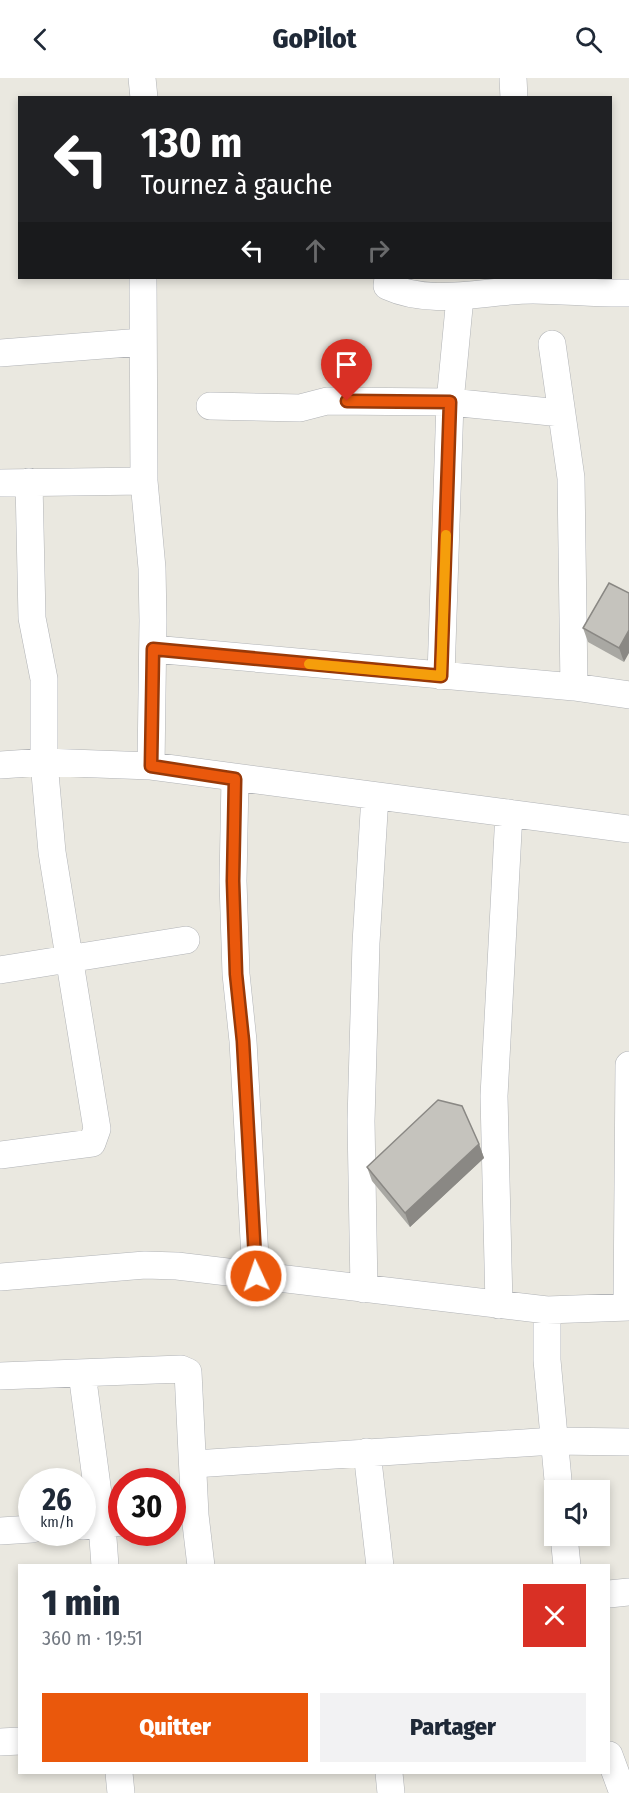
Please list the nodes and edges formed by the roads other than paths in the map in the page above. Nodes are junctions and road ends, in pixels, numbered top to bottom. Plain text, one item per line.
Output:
1 (142, 78) edge
2 (513, 78) edge
3 (144, 96) edge
4 (514, 96) edge
5 (143, 279) edge
6 (388, 279) edge
7 (530, 284) edge
8 (629, 293) edge
9 (460, 297) junction
10 (142, 342) junction
11 (552, 344) dead end
12 (1, 346) edge
13 (450, 402) junction
14 (210, 406) dead end
15 (561, 413) junction
16 (144, 481) junction
17 (29, 482) junction
18 (0, 483) edge
19 (153, 649) junction
20 (441, 676) junction
21 (574, 687) junction
22 (629, 694) edge
23 (44, 762) junction
24 (0, 765) edge
25 (151, 766) junction
26 (235, 779) junction
27 (375, 796) junction
28 (509, 813) junction
29 (629, 829) edge
30 (186, 940) dead end
31 (69, 960) junction
32 (0, 970) edge
33 (629, 1065) edge
34 (0, 1155) edge
35 (256, 1276) junction
36 (0, 1277) edge
37 (364, 1289) junction
38 (499, 1305) junction
39 (628, 1307) edge
40 (547, 1310) junction
41 (82, 1373) junction
42 (0, 1376) edge
43 (554, 1441) junction
44 (629, 1442) edge
45 (367, 1452) junction
46 (194, 1464) junction
47 (558, 1480) edge
48 (186, 1506) edge
49 (186, 1522) edge
50 (102, 1524) edge
51 (18, 1530) edge
52 (0, 1531) edge
53 (565, 1546) edge
54 (105, 1564) edge
55 (200, 1564) edge
56 (380, 1564) edge
57 (567, 1564) edge
58 (629, 1592) edge
59 (610, 1594) edge
60 (18, 1741) edge
61 (0, 1743) edge
62 (629, 1744) edge
63 (610, 1750) edge
64 (610, 1758) edge
65 (119, 1774) edge
66 (388, 1774) edge
67 (121, 1793) edge
68 (391, 1793) edge
69 (623, 1793) edge

1 - 3 street
2 - 4 street
5 - 10 street
6 - 9 street
7 - 8 street
7 - 9 street
9 - 13 street
10 - 12 street
10 - 16 street
11 - 15 street
13 - 14 street
13 - 15 street
13 - 20 street
15 - 21 street
16 - 17 street
16 - 19 street
17 - 18 street
17 - 23 street
19 - 20 street
19 - 25 street
20 - 21 street
21 - 22 street
23 - 24 street
23 - 25 street
23 - 31 street
25 - 26 street
26 - 27 street
26 - 35 street
27 - 28 street
27 - 37 street
28 - 29 street
28 - 38 street
30 - 31 street
31 - 32 street
31 - 34 street
33 - 39 street
35 - 36 street
35 - 37 street
37 - 38 street
38 - 40 street
39 - 40 street
40 - 43 street
41 - 42 street
41 - 46 street
41 - 50 street
43 - 44 street
43 - 45 street
43 - 47 street
45 - 46 street
45 - 56 street
46 - 48 street
49 - 55 street
50 - 54 street
51 - 52 street
53 - 57 street
58 - 59 street
60 - 61 street
62 - 63 street
64 - 69 street
65 - 67 street
66 - 68 street

